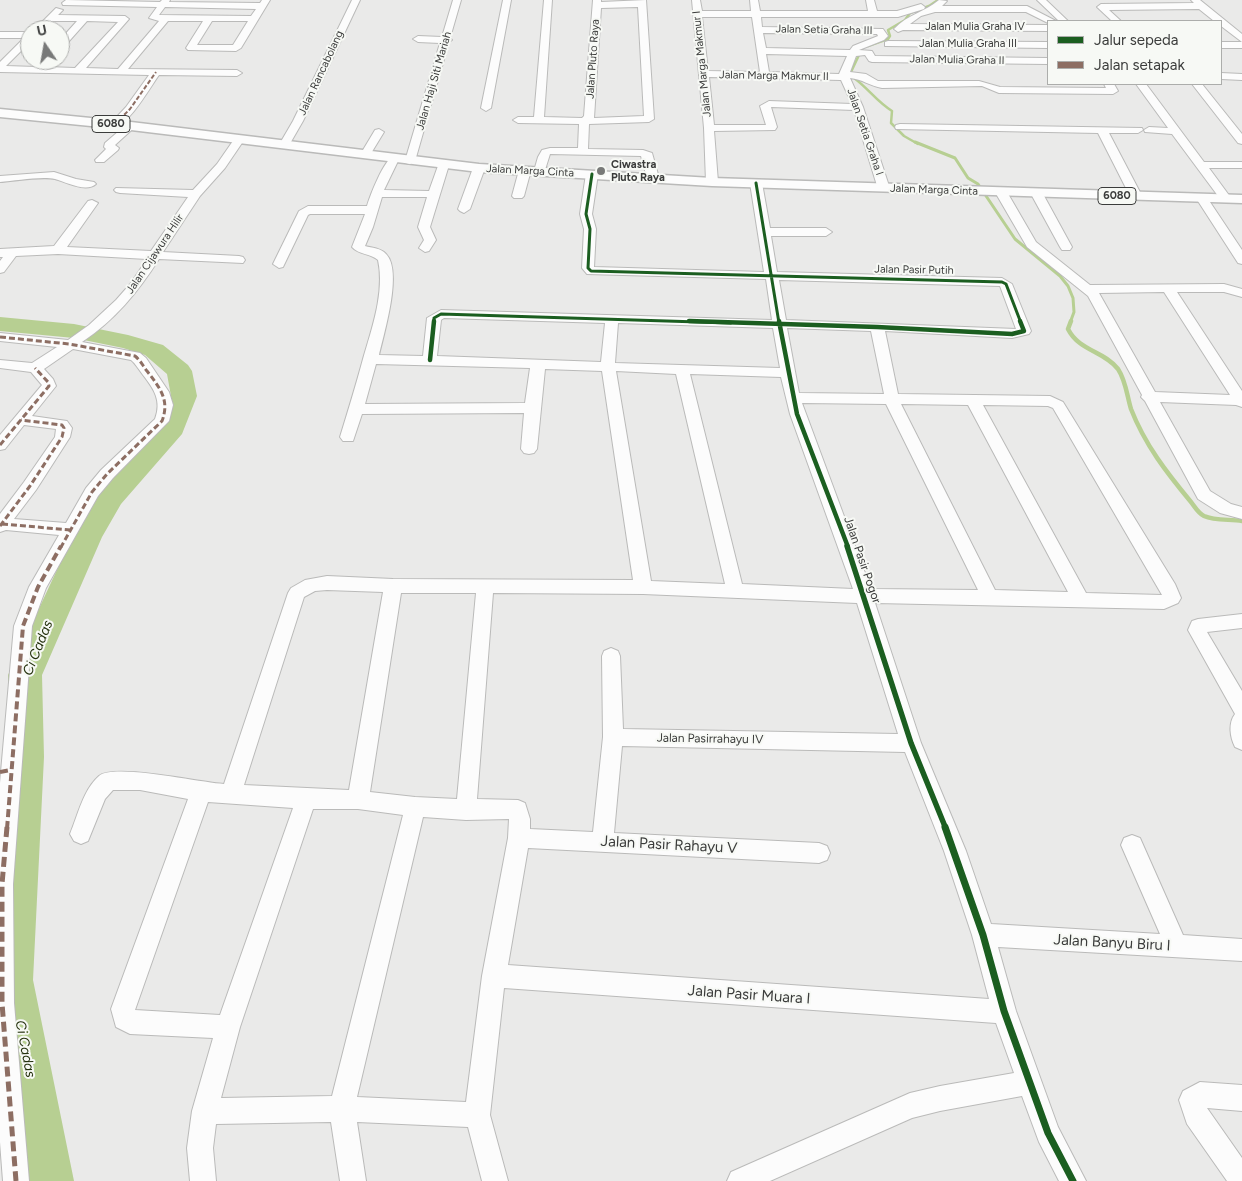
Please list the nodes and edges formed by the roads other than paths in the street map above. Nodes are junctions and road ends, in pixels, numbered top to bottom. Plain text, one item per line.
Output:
1 (356, 0) edge
2 (457, 0) edge
3 (507, 0) edge
4 (548, 0) edge
5 (696, 0) edge
6 (754, 0) edge
7 (870, 0) edge
8 (944, 0) edge
9 (1092, 0) edge
10 (67, 1) edge
11 (165, 2) edge
12 (597, 2) edge
13 (642, 2) edge
14 (1038, 2) edge
15 (264, 3) edge
16 (1198, 3) edge
17 (933, 4) edge
18 (1101, 7) junction
19 (697, 14) junction
20 (873, 14) junction
21 (755, 15) junction
22 (51, 18) joint
23 (85, 18) junction
24 (139, 18) junction
25 (166, 18) junction
26 (208, 18) junction
27 (1054, 18) edge
28 (255, 19) junction
29 (1116, 20) edge
30 (1218, 20) edge
31 (1223, 24) edge
32 (1242, 24) edge
33 (902, 26) junction
34 (1047, 28) edge
35 (757, 30) junction
36 (0, 35) edge
37 (70, 35) edge
38 (20, 36) edge
39 (418, 39) dead end
40 (1242, 39) edge
41 (446, 40) junction
42 (888, 44) junction
43 (1047, 45) edge
44 (1222, 45) edge
45 (1242, 45) edge
46 (20, 47) edge
47 (763, 51) junction
48 (854, 52) junction
49 (869, 53) junction
50 (1047, 61) edge
51 (0, 68) edge
52 (20, 69) edge
53 (38, 70) edge
54 (78, 71) junction
55 (1047, 71) edge
56 (121, 72) junction
57 (156, 72) junction
58 (237, 73) dead end
59 (703, 74) junction
60 (765, 76) junction
61 (845, 76) junction
62 (1222, 76) edge
63 (1242, 76) edge
64 (984, 80) junction
65 (1110, 85) edge
66 (1141, 85) edge
67 (1198, 85) edge
68 (858, 107) junction
69 (486, 108) dead end
70 (0, 113) edge
71 (518, 120) dead end
72 (589, 120) junction
73 (539, 121) junction
74 (115, 124) junction
75 (131, 126) junction
76 (900, 127) dead end
77 (709, 128) junction
78 (1102, 130) junction
79 (1176, 131) junction
80 (379, 132) dead end
81 (230, 139) junction
82 (1242, 141) edge
83 (293, 146) junction
84 (589, 151) junction
85 (364, 155) junction
86 (394, 159) junction
87 (100, 160) dead end
88 (410, 161) junction
89 (443, 165) junction
90 (1201, 165) junction
91 (1242, 165) edge
92 (479, 168) junction
93 (525, 170) junction
94 (540, 171) junction
95 (592, 174) junction
96 (0, 178) edge
97 (653, 178) junction
98 (712, 182) junction
99 (756, 183) junction
100 (90, 184) dead end
101 (884, 188) junction
102 (120, 190) dead end
103 (996, 192) junction
104 (376, 193) junction
105 (196, 194) junction
106 (432, 194) junction
107 (1037, 194) junction
108 (518, 196) dead end
109 (1136, 196) junction
110 (1202, 198) junction
111 (1225, 198) junction
112 (1242, 198) edge
113 (92, 203) dead end
114 (464, 209) dead end
115 (372, 210) junction
116 (764, 232) junction
117 (826, 232) dead end
118 (1066, 247) dead end
119 (425, 248) dead end
120 (1238, 248) edge
121 (58, 250) junction
122 (13, 252) junction
123 (0, 253) edge
124 (156, 255) junction
125 (239, 260) dead end
126 (1242, 260) edge
127 (279, 264) dead end
128 (1062, 268) junction
129 (0, 269) edge
130 (772, 276) junction
131 (1116, 287) junction
132 (1088, 288) junction
133 (1168, 289) junction
134 (1242, 293) edge
135 (612, 320) junction
136 (781, 325) junction
137 (877, 327) junction
138 (0, 337) edge
139 (72, 343) junction
140 (370, 359) junction
141 (430, 360) junction
142 (0, 364) edge
143 (538, 365) junction
144 (608, 365) junction
145 (35, 368) junction
146 (682, 370) junction
147 (788, 373) junction
148 (1148, 397) junction
149 (793, 398) junction
150 (892, 400) junction
151 (974, 401) junction
152 (1241, 401) edge
153 (356, 408) junction
154 (532, 408) junction
155 (21, 420) junction
156 (348, 437) dead end
157 (0, 445) edge
158 (529, 449) dead end
159 (1242, 512) edge
160 (1, 525) edge
161 (71, 530) junction
162 (393, 586) junction
163 (485, 586) junction
164 (643, 587) junction
165 (735, 591) junction
166 (865, 596) junction
167 (990, 597) junction
168 (1080, 599) junction
169 (1242, 621) edge
170 (611, 656) dead end
171 (1242, 708) edge
172 (1242, 720) edge
173 (613, 737) junction
174 (1242, 741) edge
175 (911, 743) junction
176 (6, 771) edge
177 (201, 792) junction
178 (231, 794) junction
179 (306, 799) junction
180 (358, 800) junction
181 (415, 807) junction
182 (466, 810) junction
183 (81, 834) dead end
184 (519, 838) junction
185 (603, 841) junction
186 (1132, 845) dead end
187 (819, 853) dead end
188 (983, 935) junction
189 (1177, 947) junction
190 (1242, 950) edge
191 (494, 976) junction
192 (1, 1000) edge
193 (1004, 1011) junction
194 (228, 1027) junction
195 (1030, 1082) junction
196 (1242, 1098) edge
197 (342, 1109) junction
198 (205, 1112) junction
199 (477, 1115) junction
200 (1242, 1180) edge
201 (16, 1181) edge
202 (203, 1181) edge
203 (353, 1181) edge
204 (495, 1181) edge
205 (740, 1181) edge
206 (1073, 1181) edge

1 - 83 street, Jalan Rancabolang
2 - 41 street, Jalan Haji Siti Mariah
3 - 69 street
4 - 73 street
5 - 19 street, Jalan Marga Makmur I
6 - 21 street
7 - 20 street
8 - 17 street
9 - 18 street
10 - 11 street
10 - 22 street
11 - 15 street
11 - 24 street
12 - 13 street
12 - 72 street, Jalan Pluto Raya
13 - 72 street
14 - 27 street
15 - 28 street
16 - 18 street
16 - 30 street
17 - 20 street
17 - 27 street
17 - 33 street
18 - 29 street
19 - 21 street
19 - 59 street, Jalan Marga Makmur I
20 - 21 street
21 - 35 street
22 - 23 street
23 - 24 street
23 - 37 street
24 - 25 street
24 - 54 street
25 - 26 street
25 - 56 street
26 - 28 street
26 - 28 street
31 - 32 street
31 - 40 street
33 - 34 street, Jalan Mulia Graha IV
33 - 42 street
35 - 47 street
35 - 48 street, Jalan Setia Graha III
36 - 38 street
39 - 41 street
41 - 88 street, Jalan Haji Siti Mariah
42 - 43 street, Jalan Mulia Graha III
42 - 49 street
44 - 45 street
46 - 51 street
47 - 48 street
47 - 60 street
48 - 49 street
48 - 61 street
49 - 50 street, Jalan Mulia Graha II
51 - 52 street
53 - 54 street
54 - 56 street
55 - 64 street
56 - 57 street
57 - 58 street
57 - 74 street
59 - 60 street, Jalan Marga Makmur II
59 - 77 street, Jalan Marga Makmur I
60 - 61 street, Jalan Marga Makmur II
61 - 64 street, Jalan Marga Makmur II
61 - 68 street, Jalan Setia Graha I
62 - 63 street
64 - 65 street
66 - 79 street
67 - 82 street
68 - 77 street, Jalan Marga Makmur I
68 - 101 street, Jalan Setia Graha I
70 - 74 main road, Jalan Marga Cinta / 6080
71 - 73 street
72 - 73 street
72 - 84 street, Jalan Pluto Raya
74 - 75 main road, Jalan Marga Cinta / 6080
75 - 81 main road, Jalan Marga Cinta / 6080
75 - 87 street
76 - 78 street
77 - 98 street, Jalan Marga Makmur I
78 - 79 street
78 - 109 street
79 - 90 street
80 - 85 street
81 - 83 main road, Jalan Marga Cinta / 6080
81 - 105 street, Jalan Cijawura Hilir
83 - 85 main road, Jalan Marga Cinta / 6080
84 - 94 street
84 - 97 street
85 - 86 main road, Jalan Marga Cinta / 6080
86 - 88 main road, Jalan Marga Cinta / 6080
86 - 104 street
88 - 89 main road, Jalan Marga Cinta / 6080
89 - 92 main road, Jalan Marga Cinta / 6080
89 - 106 street
90 - 91 street
90 - 111 street
92 - 93 main road, Jalan Marga Cinta / 6080
92 - 114 street
93 - 94 main road, Jalan Marga Cinta / 6080
93 - 108 street
94 - 95 main road, Jalan Marga Cinta / 6080
95 - 97 main road, Jalan Marga Cinta / 6080
95 - 130 street
96 - 100 street
97 - 98 main road, Jalan Marga Cinta / 6080
98 - 99 main road, Jalan Marga Cinta / 6080
99 - 101 main road, Jalan Marga Cinta / 6080
99 - 116 street, Jalan Pasir Pogor
101 - 103 main road, Jalan Marga Cinta / 6080
102 - 105 street
103 - 107 main road, Jalan Marga Cinta / 6080
103 - 128 street
104 - 106 street
104 - 115 street
105 - 124 street, Jalan Cijawura Hilir
106 - 119 street
107 - 109 main road, Jalan Marga Cinta / 6080
107 - 118 street
109 - 110 main road, Jalan Marga Cinta / 6080
110 - 111 main road, Jalan Marga Cinta / 6080
110 - 120 street
111 - 112 main road, Jalan Marga Cinta / 6080
113 - 121 street
115 - 127 street
115 - 140 street
116 - 117 street
116 - 130 street, Jalan Pasir Pogor
120 - 126 street
121 - 122 street
121 - 124 street
122 - 123 street
122 - 129 street
124 - 125 street
124 - 139 street, Jalan Cijawura Hilir
128 - 131 street
128 - 132 street
130 - 136 street, Jalan Pasir Pogor
130 - 137 street, Jalan Pasir Putih
131 - 132 street
131 - 133 street
132 - 148 street
133 - 134 street
133 - 152 street
135 - 136 street
135 - 141 street
135 - 144 street
136 - 137 street
136 - 147 street, Jalan Pasir Pogor
137 - 150 street
138 - 139 street
139 - 145 street, Jalan Cijawura Hilir
139 - 161 street
140 - 141 street
140 - 153 street
141 - 143 street
142 - 145 street
143 - 144 street
143 - 154 street
144 - 146 street
144 - 164 street
145 - 155 street
146 - 147 street
146 - 165 street
147 - 149 street, Jalan Pasir Pogor
148 - 152 street
148 - 159 street
149 - 150 street
149 - 166 street, Jalan Pasir Pogor
150 - 151 street
150 - 167 street
151 - 168 street
151 - 168 street
153 - 154 street
153 - 156 street
154 - 158 street
155 - 157 street
155 - 160 street
160 - 161 street
161 - 176 street
162 - 163 street
162 - 178 street
162 - 180 street
163 - 164 street
163 - 182 street
164 - 165 street
165 - 166 street
166 - 167 street
166 - 175 street, Jalan Pasir Pogor
167 - 168 street
169 - 171 street
170 - 173 street
172 - 174 street
173 - 175 street, Jalan Pasirrahayu IV
173 - 185 street
175 - 188 street, Jalan Pasir Pogor
176 - 192 street
177 - 178 street
177 - 183 street
177 - 194 street
178 - 179 street
179 - 180 street
179 - 194 street
180 - 181 street
181 - 182 street
181 - 197 street
182 - 184 street
184 - 185 street, Jalan Pasir Rahayu V
184 - 191 street
185 - 187 street, Jalan Pasir Rahayu V
186 - 189 street
188 - 189 street, Jalan Banyu Biru I
188 - 193 street, Jalan Pasir Pogor
189 - 190 street, Jalan Banyu Biru I
191 - 193 street, Jalan Pasir Muara I
191 - 199 street
192 - 201 street
193 - 195 street, Jalan Pasir Pogor
194 - 198 street
195 - 205 street
195 - 206 street, Jalan Pasir Pogor
196 - 200 street
197 - 198 street
197 - 199 street
197 - 203 street
198 - 202 street
199 - 204 street

